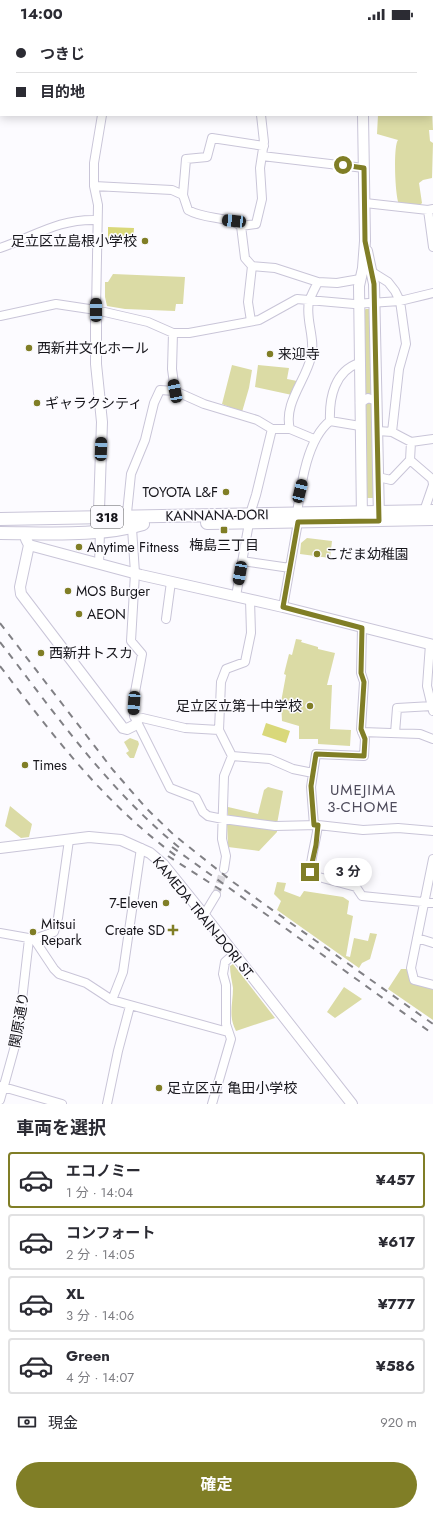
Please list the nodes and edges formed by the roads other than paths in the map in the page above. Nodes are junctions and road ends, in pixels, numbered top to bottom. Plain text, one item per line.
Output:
1 (102, 116) edge
2 (261, 116) edge
3 (363, 116) edge
4 (264, 146) junction
5 (262, 156) junction
6 (364, 168) junction
7 (94, 186) junction
8 (183, 195) junction
9 (365, 203) junction
10 (430, 209) edge
11 (96, 220) junction
12 (240, 226) junction
13 (365, 241) junction
14 (433, 247) edge
15 (0, 248) edge
16 (252, 266) junction
17 (372, 272) junction
18 (360, 280) junction
19 (318, 282) junction
20 (433, 293) edge
21 (310, 300) junction
22 (400, 301) junction
23 (375, 303) junction
24 (359, 304) junction
25 (96, 310) junction
26 (0, 316) edge
27 (251, 321) junction
28 (173, 334) junction
29 (359, 362) junction
30 (175, 391) junction
31 (377, 401) junction
32 (360, 403) junction
33 (330, 421) junction
34 (360, 426) junction
35 (272, 429) junction
36 (290, 429) junction
37 (378, 431) junction
38 (392, 432) junction
39 (314, 439) junction
40 (433, 439) edge
41 (411, 442) junction
42 (410, 460) junction
43 (378, 477) junction
44 (433, 485) edge
45 (99, 510) junction
46 (0, 511) edge
47 (127, 513) junction
48 (430, 514) edge
49 (362, 516) junction
50 (379, 516) junction
51 (297, 517) junction
52 (249, 518) junction
53 (0, 519) edge
54 (71, 521) junction
55 (140, 523) junction
56 (0, 526) edge
57 (100, 531) junction
58 (0, 533) edge
59 (26, 540) junction
60 (242, 561) junction
61 (99, 564) junction
62 (290, 568) junction
63 (135, 573) junction
64 (171, 582) junction
65 (236, 596) junction
66 (250, 600) junction
67 (283, 607) junction
68 (166, 619) dead end
69 (362, 628) junction
70 (431, 645) edge
71 (433, 709) edge
72 (135, 720) junction
73 (219, 730) junction
74 (362, 732) junction
75 (395, 733) junction
76 (433, 739) edge
77 (232, 756) junction
78 (313, 773) junction
79 (223, 819) junction
80 (316, 825) junction
81 (433, 831) edge
82 (69, 840) junction
83 (0, 848) edge
84 (141, 848) junction
85 (433, 859) edge
86 (224, 869) tunnel mouth
87 (216, 895) tunnel mouth
88 (424, 901) junction
89 (433, 903) edge
90 (204, 915) junction
91 (0, 933) edge
92 (417, 938) junction
93 (32, 939) junction
94 (433, 943) edge
95 (234, 954) junction
96 (433, 984) edge
97 (112, 1000) junction
98 (130, 1006) junction
99 (228, 1032) junction
100 (2, 1087) edge
101 (0, 1100) edge
102 (62, 1104) edge
103 (107, 1104) edge
104 (212, 1104) edge
105 (352, 1104) edge

1 - 7 street
2 - 4 street
3 - 6 street
4 - 5 street
4 - 8 street
5 - 6 street
5 - 12 street
6 - 9 street
7 - 8 street
7 - 11 street
8 - 12 street
9 - 10 street
9 - 13 street
10 - 14 street
11 - 15 street
11 - 25 street
12 - 16 street
13 - 17 street
13 - 18 street
16 - 19 street
16 - 27 street
17 - 22 street
17 - 23 street
18 - 19 street
18 - 24 street
19 - 21 street
20 - 22 street
21 - 24 street
21 - 27 street
21 - 36 street
22 - 23 street
22 - 38 street
23 - 24 street
23 - 31 street
24 - 29 street
25 - 26 street
25 - 28 street
25 - 45 street
27 - 28 street
28 - 30 street
29 - 32 street
29 - 33 street
30 - 35 street
30 - 47 street
31 - 32 street
31 - 37 street
32 - 34 street
33 - 34 street
33 - 39 street
34 - 49 street
35 - 36 street
35 - 52 street
36 - 39 street
37 - 38 street
37 - 43 street
38 - 41 street
39 - 51 street
40 - 41 street
41 - 42 street
42 - 43 street
42 - 44 street
43 - 50 street
44 - 48 street
45 - 46 main road
45 - 47 main road
47 - 55 main road
48 - 50 main road, KANNANA-DORI / 318
49 - 50 main road, KANNANA-DORI / 318
49 - 51 main road, KANNANA-DORI / 318
51 - 52 main road, KANNANA-DORI / 318
51 - 62 street
52 - 55 main road, KANNANA-DORI / 318
52 - 60 street
53 - 54 main road, KANNANA-DORI / 318
54 - 55 main road, KANNANA-DORI / 318
54 - 56 main road, KANNANA-DORI / 318
55 - 57 main road
55 - 63 street
57 - 59 main road
57 - 61 street
58 - 59 main road
59 - 61 street
59 - 72 street
60 - 62 street
60 - 65 street
61 - 63 street
62 - 67 street
63 - 64 street
63 - 72 street
64 - 65 street
64 - 68 street
65 - 66 street
66 - 67 street
66 - 73 street
67 - 69 street
69 - 70 street
69 - 74 street
70 - 71 street
71 - 75 street
72 - 73 street
72 - 79 street
73 - 77 street
74 - 75 street
74 - 78 street
75 - 76 street
77 - 78 street
77 - 79 street
78 - 80 street
79 - 80 street
79 - 86 street
80 - 81 street
80 - 88 street
82 - 83 street, KAMEDA TRAIN-DORI ST.
82 - 84 street, KAMEDA TRAIN-DORI ST.
82 - 93 street
84 - 90 street, KAMEDA TRAIN-DORI ST.
84 - 97 street
85 - 88 street
87 - 90 street
88 - 89 street
88 - 92 street
90 - 95 street, KAMEDA TRAIN-DORI ST.
91 - 93 street
92 - 94 street
92 - 96 street
93 - 97 street
93 - 100 street, 関原通り
95 - 99 street
95 - 105 street, KAMEDA TRAIN-DORI ST.
97 - 98 street
98 - 99 street
98 - 103 street
99 - 104 street
100 - 101 street, 関原通り
100 - 102 street

